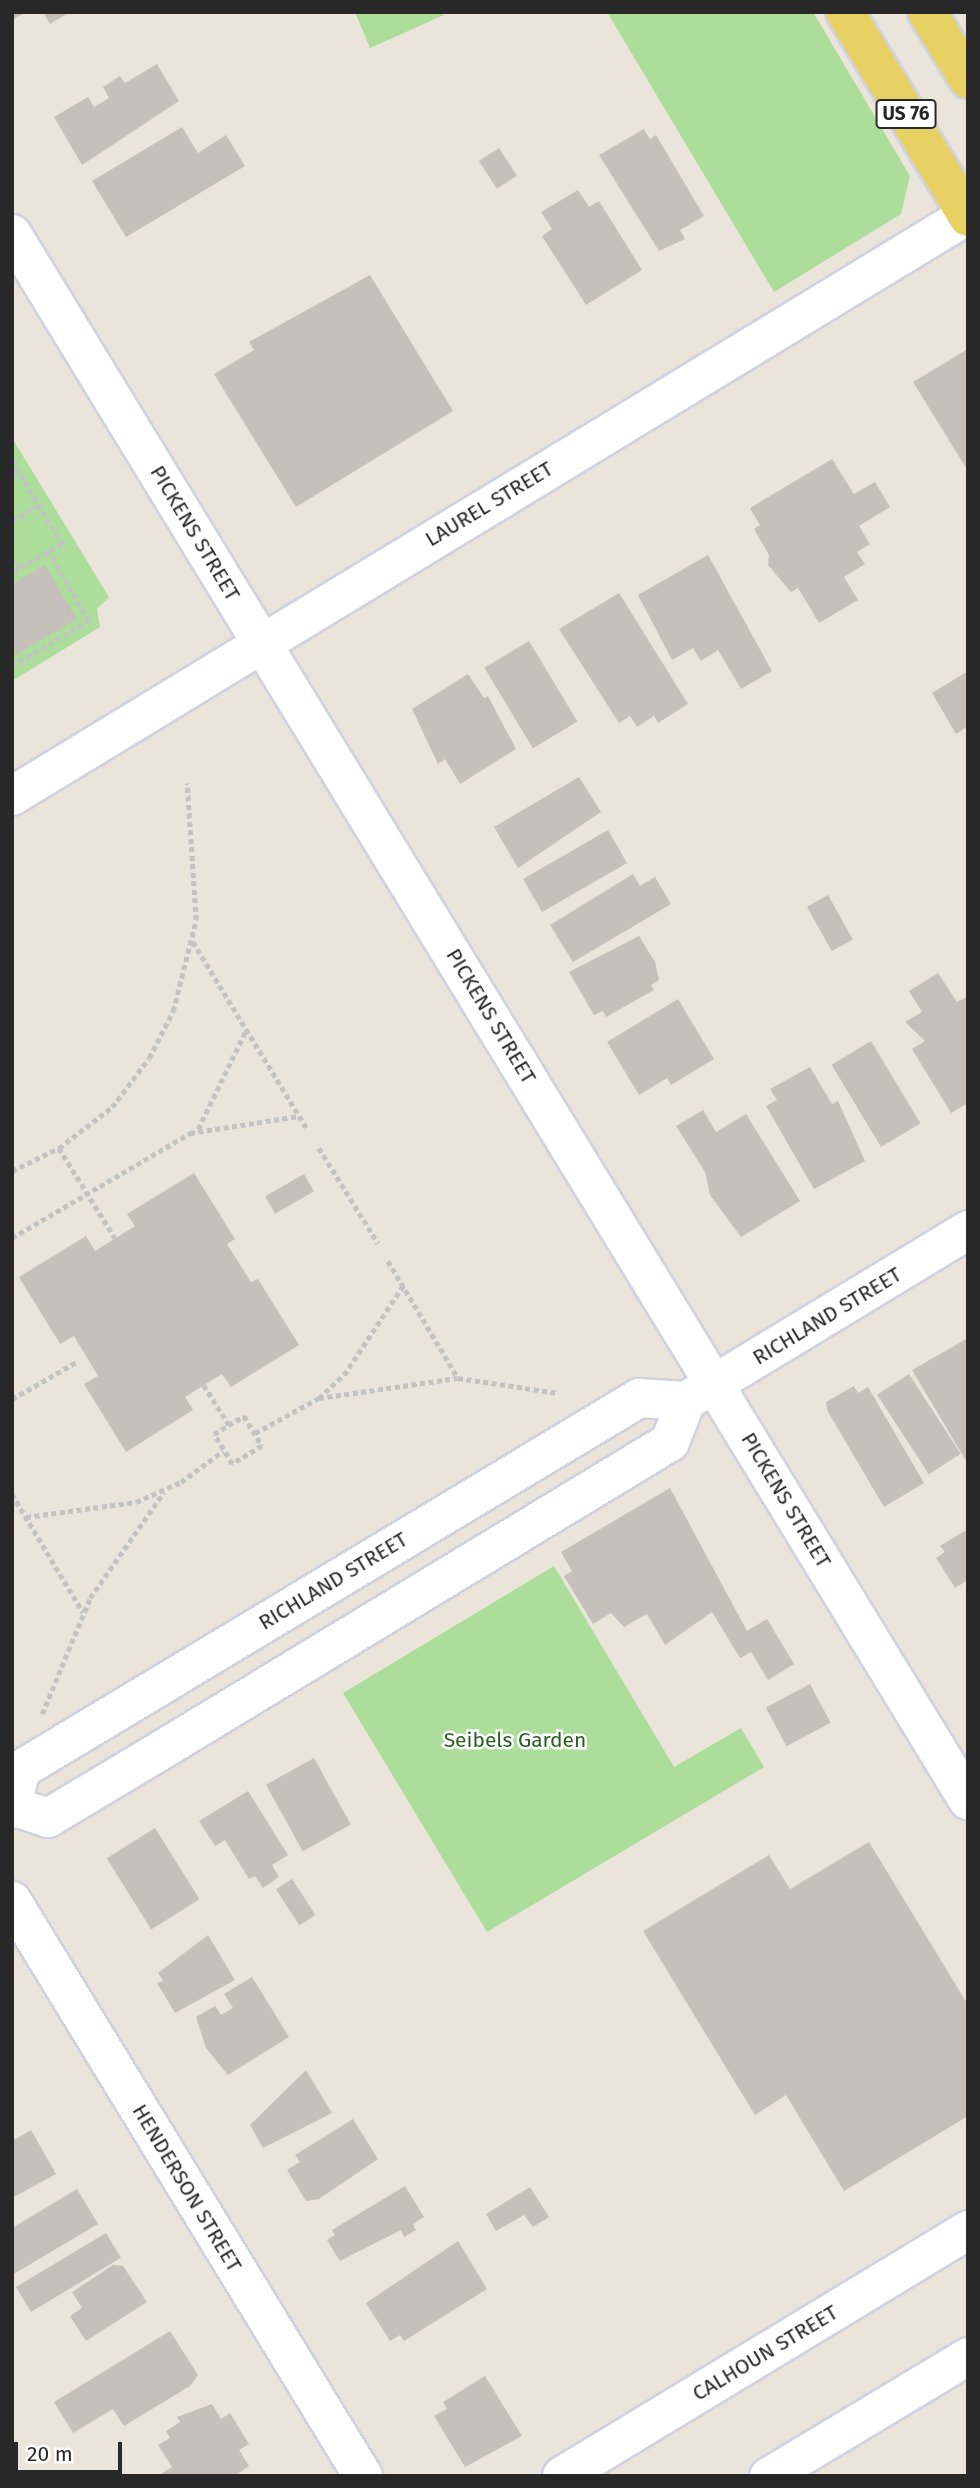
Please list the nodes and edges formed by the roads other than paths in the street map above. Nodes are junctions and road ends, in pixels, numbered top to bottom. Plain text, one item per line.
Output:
1 (845, 12) edge
2 (927, 12) edge
3 (968, 79) edge
4 (967, 216) edge
5 (12, 234) edge
6 (262, 643) junction
7 (12, 796) edge
8 (968, 1230) edge
9 (701, 1392) junction
10 (458, 1506) junction
11 (486, 1554) junction
12 (200, 1661) junction
13 (229, 1709) junction
14 (968, 1800) edge
15 (14, 1808) edge
16 (12, 1901) edge
17 (968, 2230) edge
18 (968, 2356) edge
19 (363, 2476) edge
20 (562, 2476) edge
21 (768, 2476) edge

1 - 4 main road, US 76
2 - 3 main road
4 - 6 street, LAUREL STREET
5 - 6 street, PICKENS STREET
6 - 7 street, LAUREL STREET
6 - 9 street, PICKENS STREET
8 - 9 street, RICHLAND STREET
9 - 10 street, RICHLAND STREET
9 - 11 street, RICHLAND STREET
9 - 14 street, PICKENS STREET
10 - 11 street
10 - 12 street, RICHLAND STREET
11 - 13 street, RICHLAND STREET
12 - 13 street
12 - 15 street, RICHLAND STREET
13 - 15 street, RICHLAND STREET
16 - 19 street, HENDERSON STREET
17 - 20 street, CALHOUN STREET
18 - 21 street

